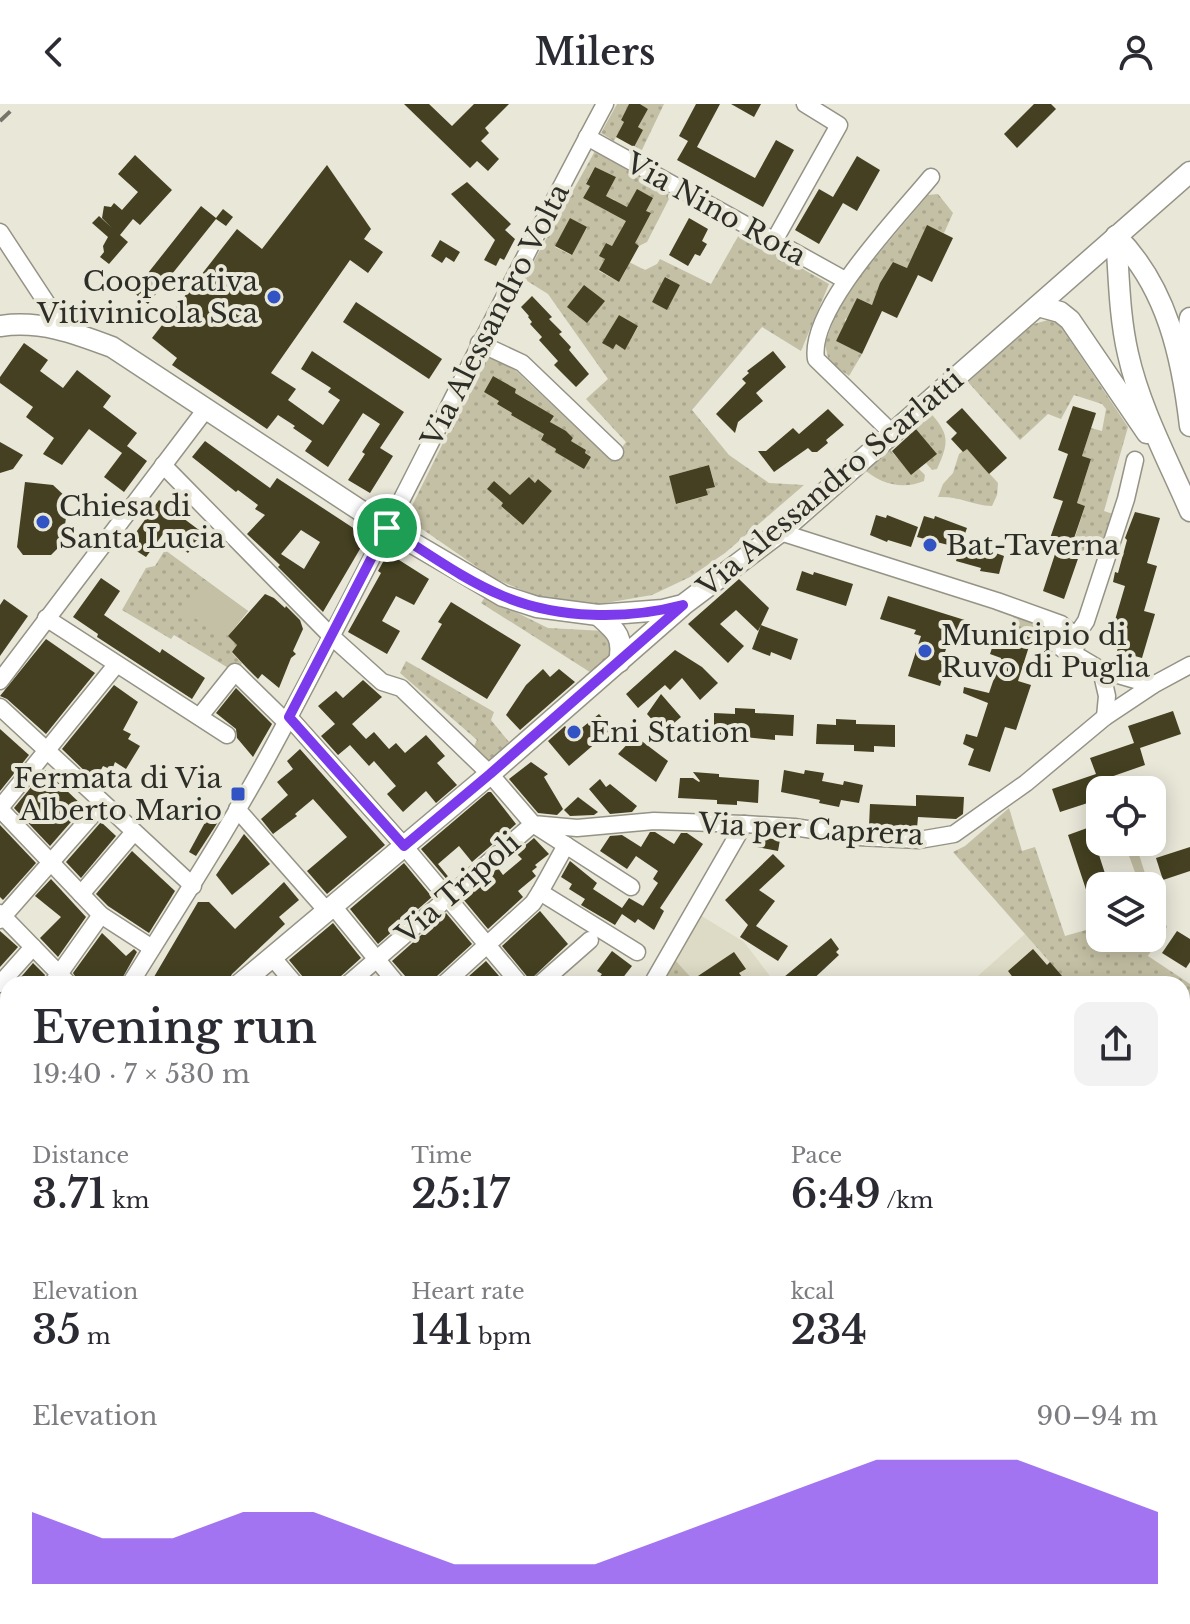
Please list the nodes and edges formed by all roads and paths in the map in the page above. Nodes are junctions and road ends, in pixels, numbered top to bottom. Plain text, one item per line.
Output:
1 (605, 104) edge
2 (805, 104) edge
3 (587, 137) junction
4 (1190, 172) edge
5 (931, 177) dead end
6 (0, 232) edge
7 (1116, 236) junction
8 (774, 241) junction
9 (845, 280) junction
10 (1038, 306) junction
11 (1190, 318) edge
12 (0, 326) edge
13 (63, 328) junction
14 (479, 343) junction
15 (1184, 373) junction
16 (206, 409) junction
17 (1190, 426) edge
18 (892, 433) junction
19 (615, 452) dead end
20 (1135, 460) dead end
21 (163, 465) junction
22 (1171, 467) junction
23 (1190, 511) edge
24 (387, 528) junction
25 (780, 532) junction
26 (683, 605) junction
27 (598, 615) junction
28 (46, 618) junction
29 (331, 636) junction
30 (1072, 640) junction
31 (619, 662) junction
32 (116, 665) junction
33 (1190, 665) edge
34 (1101, 670) junction
35 (0, 681) edge
36 (1153, 685) junction
37 (0, 707) edge
38 (200, 716) junction
39 (1105, 717) junction
40 (288, 720) junction
41 (227, 735) dead end
42 (46, 752) junction
43 (490, 774) junction
44 (102, 804) junction
45 (0, 808) edge
46 (237, 809) junction
47 (533, 824) junction
48 (744, 824) junction
49 (134, 832) junction
50 (566, 845) junction
51 (404, 846) junction
52 (51, 863) junction
53 (193, 886) junction
54 (631, 887) dead end
55 (540, 892) junction
56 (81, 894) junction
57 (446, 898) junction
58 (330, 908) junction
59 (101, 915) junction
60 (1, 916) edge
61 (590, 940) dead end
62 (487, 946) junction
63 (33, 947) junction
64 (152, 948) junction
65 (637, 952) dead end
66 (272, 957) junction
67 (376, 959) junction
68 (7, 976) edge
69 (56, 976) edge
70 (63, 976) edge
71 (135, 976) edge
72 (249, 976) edge
73 (288, 976) edge
74 (357, 976) edge
75 (390, 976) edge
76 (453, 976) edge
77 (513, 976) edge
78 (549, 976) edge
79 (657, 976) edge

1 - 3 street, Via Alessandro Volta
2 - 8 street
3 - 8 street, Via Nino Rota
3 - 14 street, Via Alessandro Volta
4 - 7 main road, Via Alessandro Scarlatti
5 - 9 street
6 - 13 street
7 - 10 main road, Via Alessandro Scarlatti
7 - 15 main road
7 - 22 main road
8 - 9 street, Via Nino Rota
9 - 18 street
10 - 18 main road, Via Alessandro Scarlatti
10 - 22 main road
11 - 15 main road
12 - 13 main road, Via Alessandro Scarlatti
13 - 16 main road, Via Alessandro Scarlatti
14 - 19 street
14 - 24 street, Via Alessandro Volta
15 - 17 main road
16 - 21 street
16 - 24 main road, Via Alessandro Scarlatti
18 - 25 main road, Via Alessandro Scarlatti
20 - 30 street
21 - 28 street
21 - 29 street
22 - 23 main road
24 - 27 main road, Via Alessandro Scarlatti
24 - 29 street, Via Alessandro Volta
25 - 26 main road, Via Alessandro Scarlatti
25 - 30 street
26 - 27 main road, Via Alessandro Scarlatti
26 - 31 main road
27 - 31 main road
28 - 32 street
28 - 35 street
29 - 40 street, Via Alessandro Volta
29 - 43 street
30 - 34 street
31 - 43 main road
32 - 38 street
32 - 42 street
33 - 36 street, Via per Caprera
34 - 36 street
34 - 39 street
36 - 39 street, Via per Caprera
37 - 42 street
38 - 40 street
38 - 41 street
39 - 48 street, Via per Caprera
40 - 46 street, Via Alessandro Volta
40 - 51 street
42 - 44 street
42 - 45 street
43 - 47 street
43 - 51 main road
44 - 49 street
44 - 52 street
45 - 52 street
46 - 53 street, Via Alessandro Volta
46 - 58 street
47 - 48 street, Via per Caprera
47 - 50 street
47 - 57 street, Via Tripoli
48 - 79 street
49 - 53 street
49 - 56 street
50 - 54 street
50 - 55 street
51 - 57 street
51 - 58 main road
52 - 56 street
52 - 60 street
53 - 64 street, Via Alessandro Volta
55 - 62 street
55 - 65 street
56 - 59 street
57 - 62 street
57 - 67 street, Via Tripoli
58 - 66 main road
58 - 67 street
59 - 64 street
59 - 70 street
60 - 63 street
61 - 78 street
62 - 76 street
62 - 77 street
63 - 68 street
63 - 69 street
64 - 71 street, Via Alessandro Volta
66 - 72 main road
66 - 73 street
67 - 74 street, Via Tripoli
67 - 75 street

